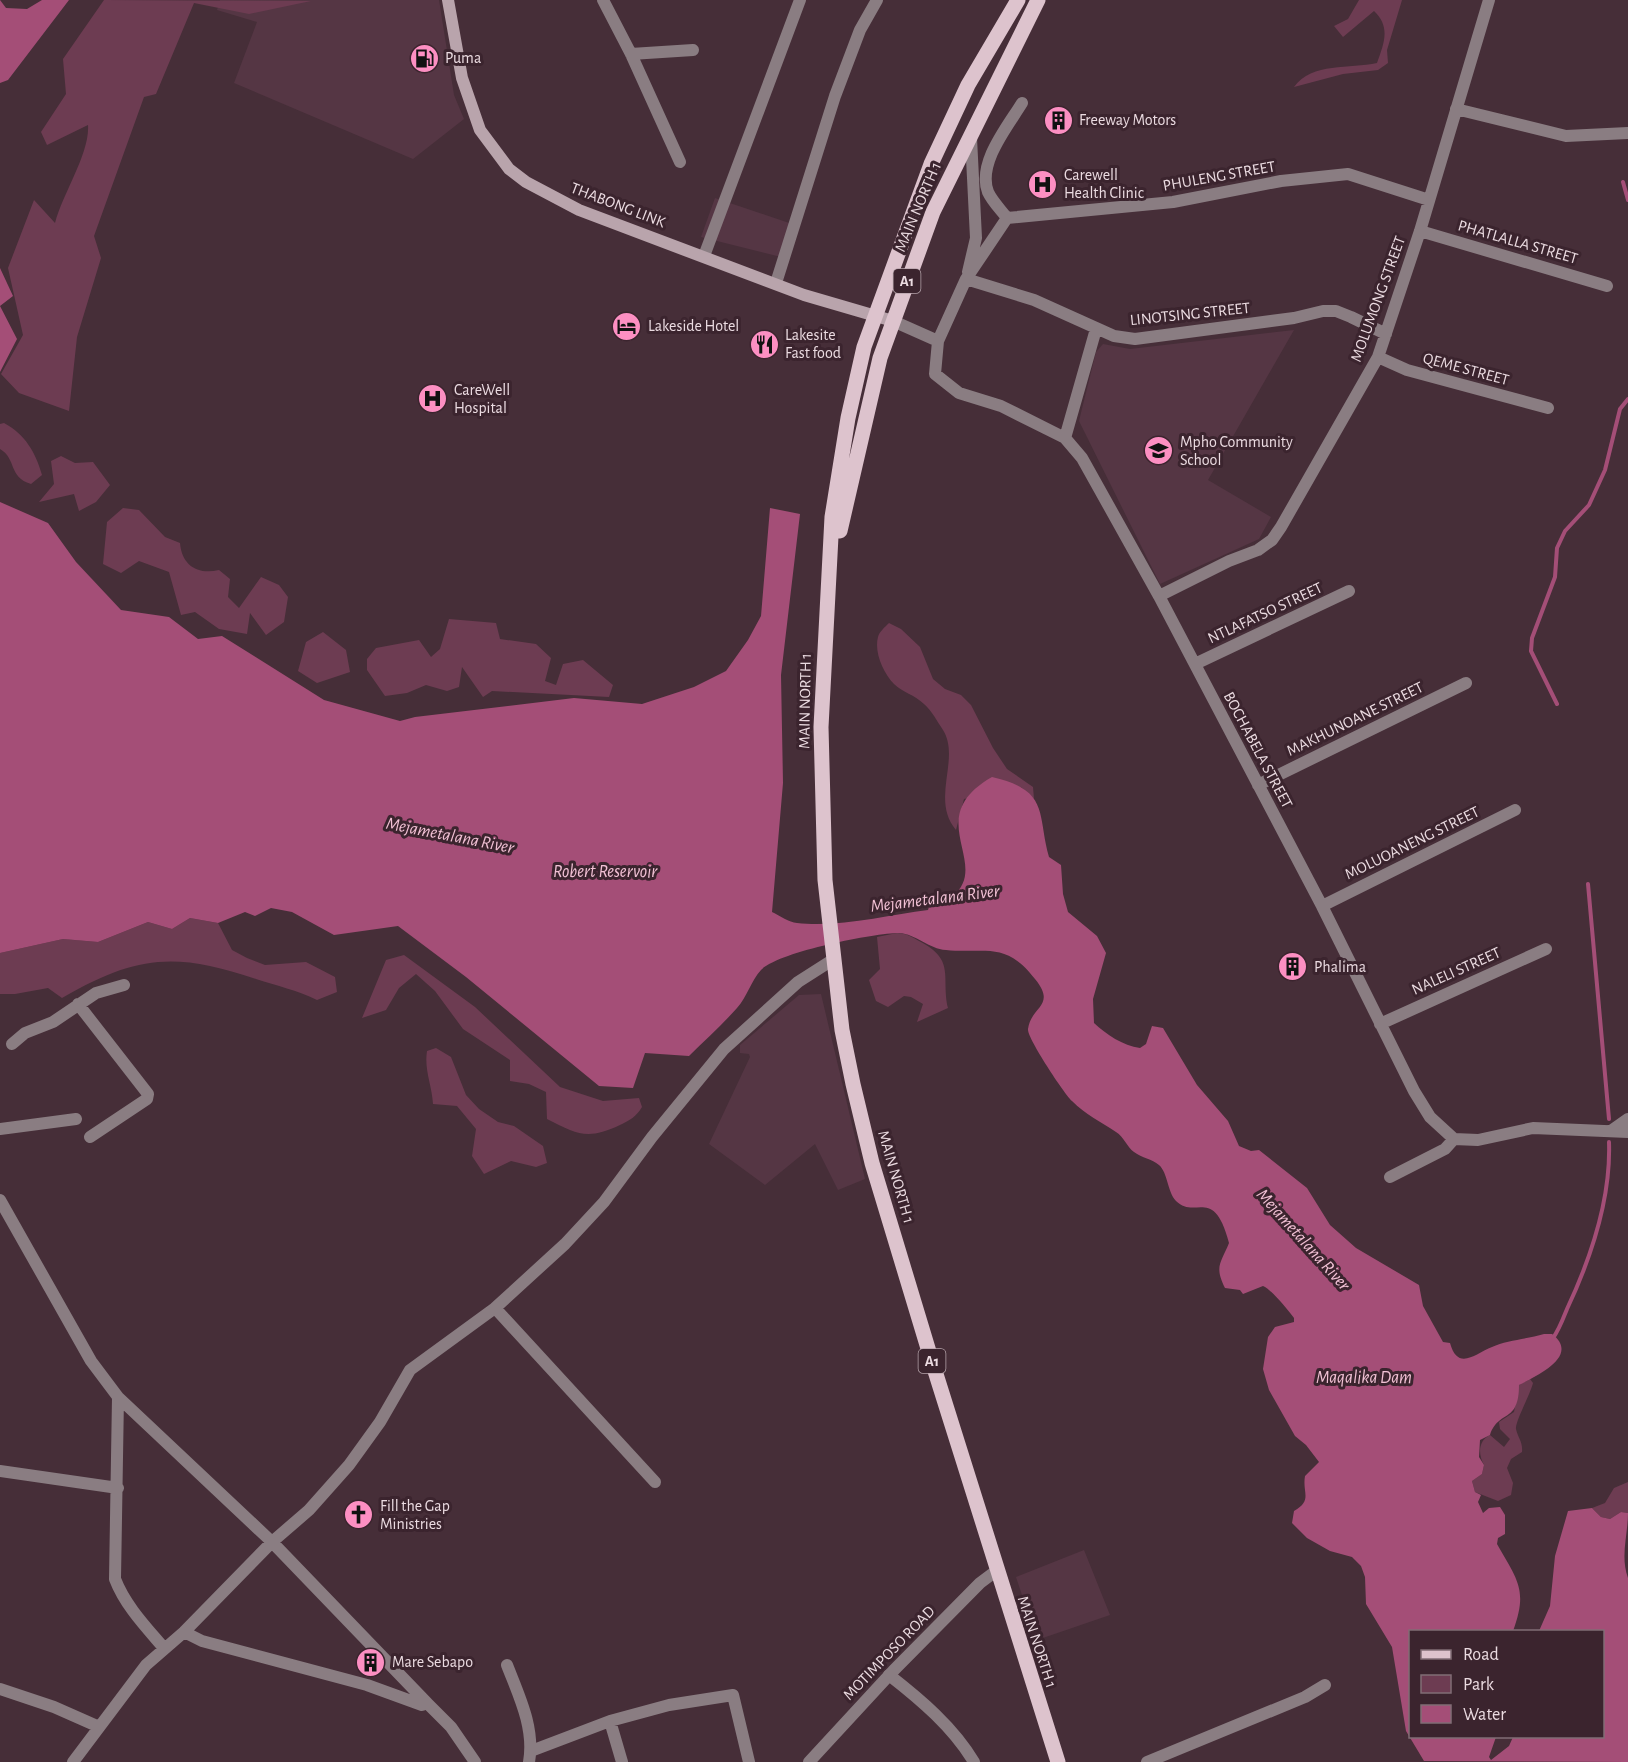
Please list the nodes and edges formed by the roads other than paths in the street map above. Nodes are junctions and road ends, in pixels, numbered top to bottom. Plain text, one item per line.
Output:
1 (448, 0) edge
2 (603, 0) edge
3 (800, 0) edge
4 (877, 0) edge
5 (1018, 0) edge
6 (1038, 0) edge
7 (1489, 0) edge
8 (693, 50) dead end
9 (631, 54) junction
10 (1022, 103) dead end
11 (1456, 109) junction
12 (1628, 133) edge
13 (970, 135) junction
14 (680, 162) dead end
15 (1429, 200) junction
16 (1007, 218) junction
17 (1420, 231) junction
18 (704, 256) junction
19 (966, 279) junction
20 (776, 283) junction
21 (1607, 285) dead end
22 (876, 316) junction
23 (893, 321) junction
24 (1096, 329) junction
25 (1386, 334) junction
26 (938, 341) junction
27 (1378, 357) junction
28 (1548, 408) dead end
29 (1065, 438) junction
30 (830, 581) junction
31 (1349, 591) dead end
32 (1159, 596) junction
33 (1195, 664) junction
34 (1466, 683) dead end
35 (1258, 785) junction
36 (1515, 810) dead end
37 (1322, 906) junction
38 (1546, 949) dead end
39 (833, 956) junction
40 (124, 985) dead end
41 (78, 1004) junction
42 (1380, 1024) junction
43 (12, 1044) dead end
44 (76, 1119) dead end
45 (1628, 1119) edge
46 (0, 1129) edge
47 (1611, 1131) junction
48 (1628, 1132) edge
49 (90, 1137) dead end
50 (1454, 1139) junction
51 (1390, 1177) dead end
52 (0, 1200) edge
53 (495, 1308) junction
54 (118, 1397) junction
55 (0, 1459) edge
56 (3, 1472) edge
57 (655, 1482) dead end
58 (118, 1488) junction
59 (272, 1542) junction
60 (996, 1571) junction
61 (184, 1632) junction
62 (163, 1647) junction
63 (507, 1665) dead end
64 (889, 1675) junction
65 (1325, 1685) dead end
66 (0, 1689) edge
67 (427, 1703) junction
68 (610, 1721) junction
69 (98, 1726) junction
70 (530, 1757) edge
71 (73, 1762) edge
72 (475, 1762) edge
73 (622, 1762) edge
74 (749, 1762) edge
75 (809, 1762) edge
76 (974, 1762) edge
77 (1058, 1762) edge
78 (1147, 1762) edge

1 - 18 main road, THABONG LINK
2 - 9 street
3 - 18 street
4 - 20 street
5 - 22 main road, MAIN NORTH 1 / A1
6 - 13 main road, MAIN NORTH 1 / A1
7 - 11 street, MOLUMONG STREET
8 - 9 street
9 - 14 street
10 - 16 street
11 - 12 street
11 - 15 street, MOLUMONG STREET
13 - 19 street
13 - 23 main road, MAIN NORTH 1 / A1
15 - 16 street, PHULENG STREET
15 - 17 street, MOLUMONG STREET
16 - 19 street
17 - 21 street, PHATLALLA STREET
17 - 25 street, MOLUMONG STREET
18 - 20 main road, THABONG LINK
19 - 24 street, LINOTSING STREET
19 - 26 street
20 - 22 main road, THABONG LINK
22 - 23 main road, THABONG LINK
22 - 30 main road, MAIN NORTH 1 / A1
23 - 26 street
23 - 30 main road, MAIN NORTH 1 / A1
24 - 25 street, LINOTSING STREET
24 - 29 street
25 - 27 street, MOLUMONG STREET
26 - 29 street, BOCHABELA STREET
27 - 28 street, QEME STREET
27 - 32 street, MOLUMONG STREET
29 - 32 street, BOCHABELA STREET
30 - 39 main road, MAIN NORTH 1 / A1
31 - 33 street, NTLAFATSO STREET
32 - 33 street, BOCHABELA STREET
33 - 35 street, BOCHABELA STREET
34 - 35 street, MAKHUNOANE STREET
35 - 37 street, BOCHABELA STREET
36 - 37 street, MOLUOANENG STREET
37 - 42 street, BOCHABELA STREET
38 - 42 street, NALELI STREET
39 - 53 street
39 - 60 main road, MAIN NORTH 1 / A1
40 - 41 street
41 - 43 street
41 - 49 street
42 - 50 street, BOCHABELA STREET
44 - 46 street
45 - 47 street
47 - 48 street
47 - 50 street
50 - 51 street
52 - 54 street
53 - 57 street
53 - 59 street
54 - 58 street
54 - 59 street
55 - 56 street
56 - 58 street
58 - 62 street
59 - 61 street
59 - 67 street
60 - 64 street, MOTIMPOSO ROAD
60 - 77 main road, MAIN NORTH 1 / A1
61 - 62 street
61 - 67 street
62 - 69 street
63 - 70 street
64 - 75 street, MOTIMPOSO ROAD
64 - 76 street
65 - 78 street
66 - 69 street
67 - 72 street
68 - 70 street
68 - 73 street
68 - 74 street
69 - 71 street

